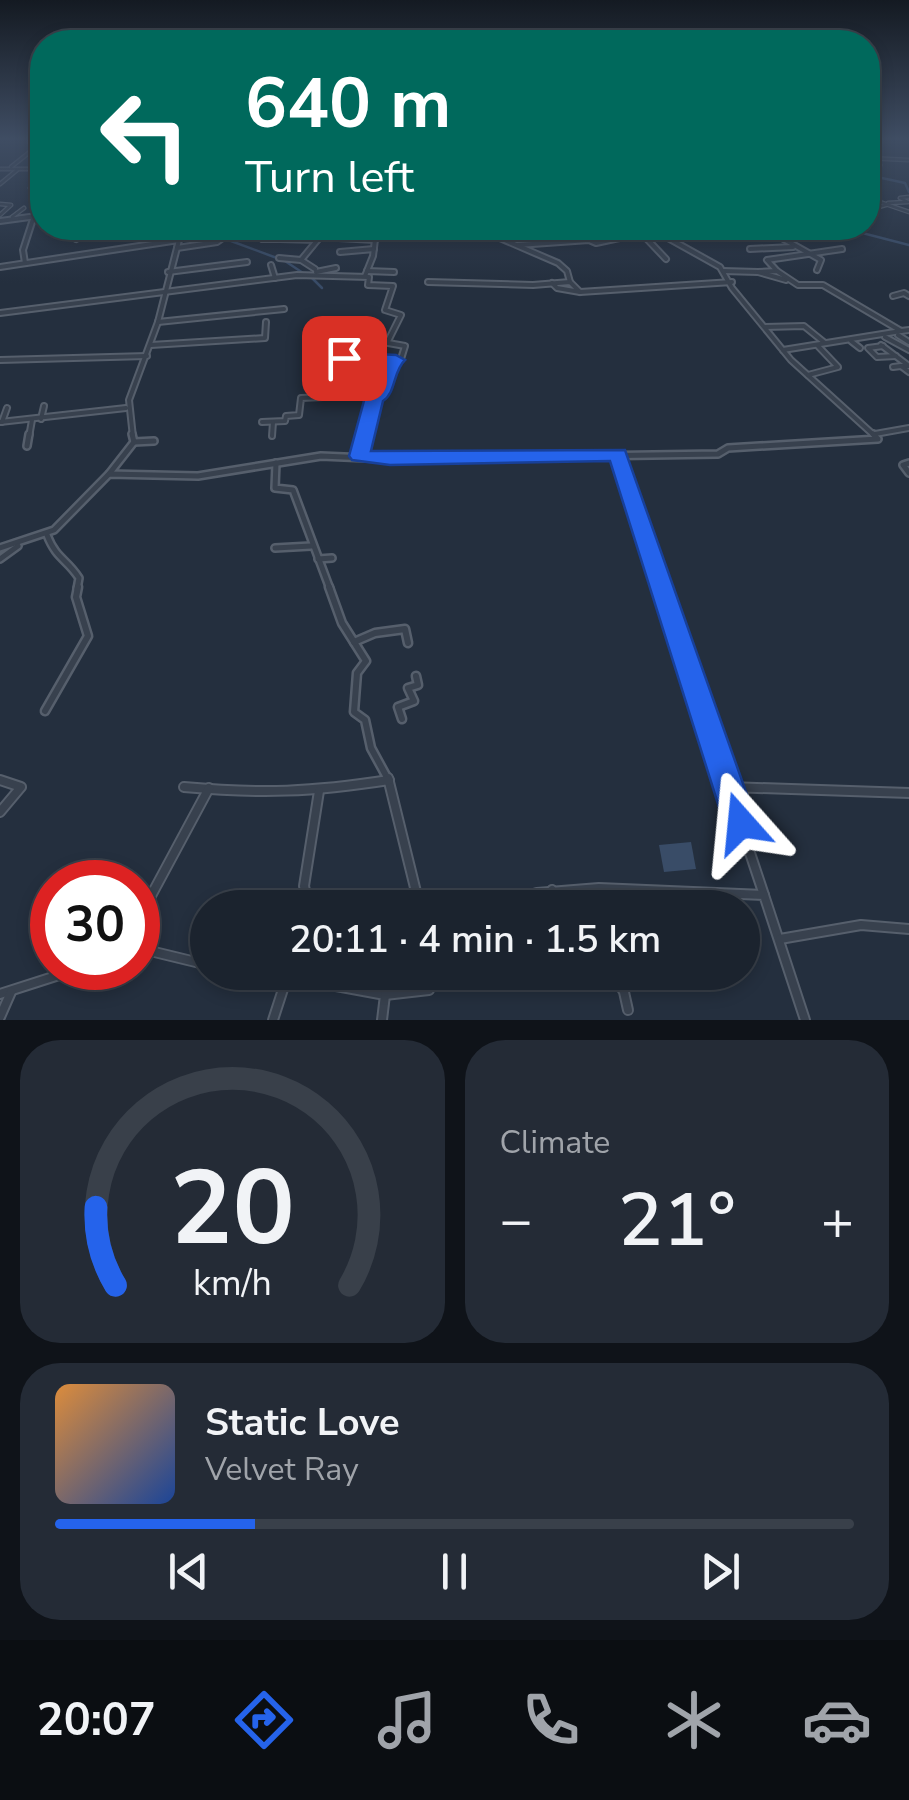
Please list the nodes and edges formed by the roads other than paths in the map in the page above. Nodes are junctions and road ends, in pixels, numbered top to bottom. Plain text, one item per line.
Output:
1 (909, 197) edge
2 (880, 202) edge
3 (0, 204) edge
4 (887, 204) junction
5 (880, 206) edge
6 (6, 210) junction
7 (909, 212) edge
8 (30, 217) edge
9 (0, 218) edge
10 (10, 220) junction
11 (30, 230) edge
12 (179, 240) joint
13 (221, 240) edge
14 (317, 240) edge
15 (375, 240) edge
16 (506, 240) edge
17 (589, 240) edge
18 (647, 240) edge
19 (674, 240) edge
20 (730, 240) edge
21 (786, 240) edge
22 (164, 242) joint
23 (790, 242) joint
24 (735, 243) dead end
25 (518, 245) junction
26 (796, 246) junction
27 (177, 248) junction
28 (374, 249) junction
29 (750, 249) dead end
30 (842, 249) dead end
31 (340, 252) dead end
32 (813, 256) junction
33 (279, 258) dead end
34 (666, 259) dead end
35 (301, 260) junction
36 (247, 262) dead end
37 (25, 263) junction
38 (271, 265) dead end
39 (0, 267) edge
40 (336, 268) dead end
41 (777, 270) junction
42 (817, 270) dead end
43 (721, 271) junction
44 (168, 272) junction
45 (316, 272) junction
46 (394, 272) dead end
47 (758, 272) junction
48 (253, 273) dead end
49 (366, 274) junction
50 (275, 278) junction
51 (255, 281) junction
52 (428, 282) dead end
53 (570, 282) junction
54 (732, 282) junction
55 (552, 283) junction
56 (794, 283) junction
57 (162, 292) junction
58 (580, 292) junction
59 (893, 296) dead end
60 (909, 296) edge
61 (284, 309) dead end
62 (1, 313) edge
63 (158, 322) junction
64 (266, 322) dead end
65 (765, 327) junction
66 (909, 330) edge
67 (899, 333) junction
68 (884, 336) junction
69 (377, 341) dead end
70 (388, 341) junction
71 (850, 341) junction
72 (836, 342) junction
73 (909, 342) edge
74 (151, 346) junction
75 (818, 346) junction
76 (860, 348) dead end
77 (783, 350) junction
78 (909, 350) edge
79 (366, 352) dead end
80 (325, 354) dead end
81 (147, 356) junction
82 (896, 356) junction
83 (354, 358) junction
84 (0, 360) edge
85 (396, 360) junction
86 (901, 366) junction
87 (893, 367) dead end
88 (909, 372) edge
89 (342, 373) junction
90 (808, 374) junction
91 (386, 375) junction
92 (328, 384) dead end
93 (336, 396) junction
94 (323, 397) junction
95 (377, 397) junction
96 (44, 406) dead end
97 (7, 408) dead end
98 (128, 408) junction
99 (40, 419) junction
100 (32, 420) junction
101 (1, 422) edge
102 (262, 422) dead end
103 (273, 422) junction
104 (909, 428) edge
105 (875, 434) junction
106 (272, 436) dead end
107 (154, 441) dead end
108 (134, 442) junction
109 (26, 446) dead end
110 (618, 455) junction
111 (360, 456) junction
112 (276, 463) junction
113 (909, 463) edge
114 (909, 472) edge
115 (108, 474) junction
116 (47, 535) junction
117 (22, 542) junction
118 (311, 546) junction
119 (0, 548) edge
120 (275, 548) dead end
121 (332, 558) dead end
122 (0, 559) edge
123 (318, 560) junction
124 (354, 642) junction
125 (408, 642) dead end
126 (416, 676) dead end
127 (45, 711) dead end
128 (402, 719) dead end
129 (0, 780) edge
130 (388, 780) junction
131 (184, 787) dead end
132 (729, 787) junction
133 (209, 788) junction
134 (319, 791) junction
135 (909, 794) edge
136 (0, 812) edge
137 (160, 879) edge
138 (305, 890) edge
139 (416, 890) edge
140 (552, 890) edge
141 (676, 890) edge
142 (760, 895) edge
143 (764, 895) junction
144 (909, 929) edge
145 (780, 939) junction
146 (160, 953) edge
147 (190, 961) edge
148 (30, 984) edge
149 (12, 990) junction
150 (286, 990) edge
151 (366, 990) edge
152 (428, 990) edge
153 (623, 990) edge
154 (0, 994) edge
155 (385, 995) junction
156 (628, 1010) dead end
157 (0, 1017) edge
158 (273, 1020) edge
159 (382, 1020) edge
160 (806, 1020) edge

1 - 4 street
2 - 4 street
3 - 6 street
4 - 5 street
4 - 7 street
6 - 9 street
6 - 10 street
8 - 10 street
9 - 10 street
11 - 37 street
12 - 22 street
12 - 27 street
13 - 27 street
14 - 35 street
15 - 28 street
16 - 25 street
17 - 25 street
18 - 34 street
19 - 43 street
20 - 24 street
21 - 23 street
22 - 37 street
23 - 26 street
25 - 53 street
26 - 29 street
26 - 32 street
27 - 44 street
28 - 31 street
28 - 49 street
30 - 32 street
32 - 41 street
32 - 42 street
33 - 35 street
35 - 45 street
36 - 44 street
37 - 39 street
38 - 50 street
40 - 45 street
41 - 47 street
41 - 56 street
43 - 47 street
43 - 54 street
44 - 57 street
45 - 49 street
45 - 50 street
46 - 49 street
47 - 56 street
48 - 51 street
49 - 70 street
50 - 51 street
51 - 57 street
52 - 55 street
53 - 55 street
53 - 58 street
54 - 58 street
54 - 65 street
55 - 58 street
56 - 67 street
57 - 62 street
57 - 63 street
59 - 60 street
61 - 63 street
63 - 74 street
64 - 74 street
65 - 72 street
65 - 77 street
66 - 67 street
67 - 68 street
67 - 73 street
68 - 71 street
68 - 78 street
69 - 70 street
70 - 85 street
71 - 72 street
71 - 76 street
72 - 75 street
74 - 81 street
75 - 77 street
75 - 90 street
77 - 90 street
79 - 83 street
80 - 83 street
81 - 84 street
81 - 98 street
82 - 82 street
82 - 86 street
83 - 85 street
83 - 89 street
85 - 91 street
86 - 87 street
86 - 88 street
89 - 91 street
89 - 93 street
90 - 105 street
91 - 95 street
92 - 94 street
93 - 94 street
93 - 95 street
94 - 103 street
95 - 111 street
96 - 99 street
97 - 101 street
98 - 99 street
98 - 108 street
99 - 100 street
100 - 101 street
100 - 109 street
102 - 103 street
103 - 106 street
104 - 105 street
105 - 110 street
107 - 108 street
108 - 115 street
110 - 111 street
110 - 132 street
111 - 112 street
112 - 115 street
112 - 118 street
113 - 114 street
115 - 116 street
116 - 117 street
116 - 127 street
117 - 119 street
117 - 122 street
118 - 120 street
118 - 123 street
121 - 123 street
123 - 124 street
124 - 125 street
124 - 130 street
126 - 128 street
129 - 136 street
130 - 134 street
130 - 139 street
131 - 133 street
132 - 135 street
132 - 143 street
133 - 134 street
133 - 137 street
134 - 138 street
140 - 141 street
142 - 143 street
143 - 145 street
144 - 145 street
145 - 160 street
146 - 147 street
148 - 149 street
149 - 154 street
149 - 157 street
150 - 158 street
151 - 155 street
152 - 155 street
153 - 156 street
155 - 159 street

